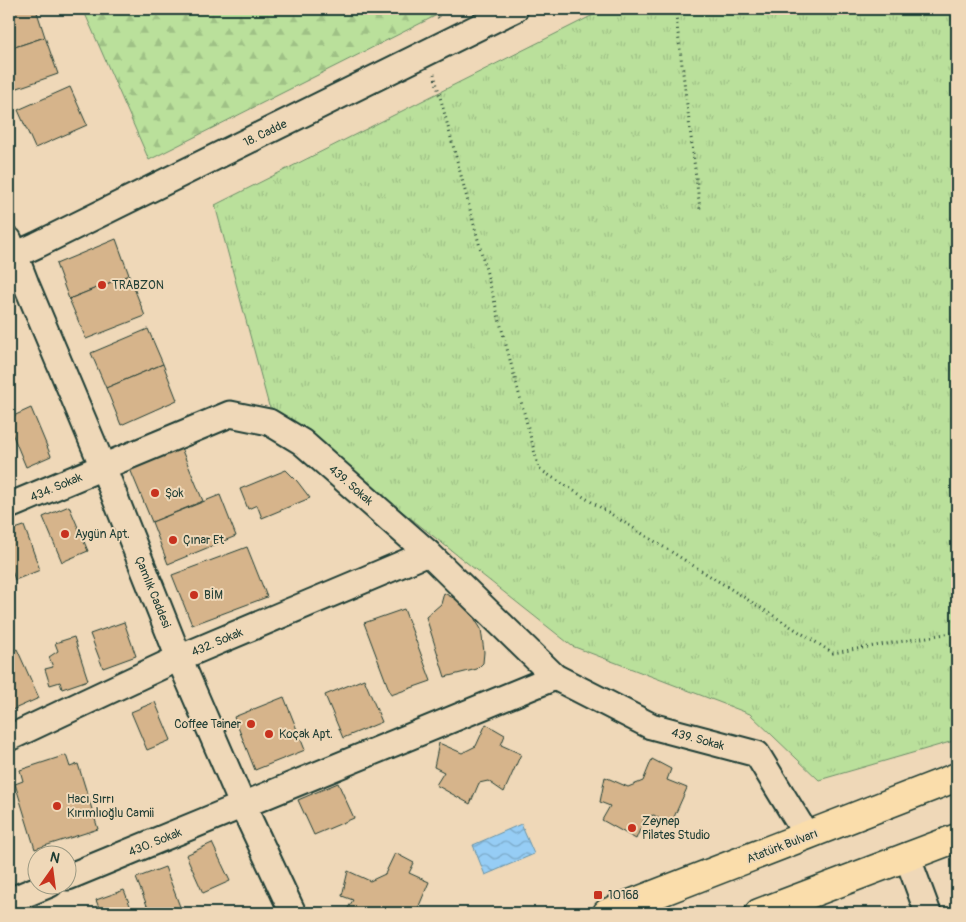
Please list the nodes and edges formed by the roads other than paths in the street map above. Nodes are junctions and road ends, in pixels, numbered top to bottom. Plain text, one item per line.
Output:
1 (515, 9) edge
2 (11, 251) edge
3 (103, 467) junction
4 (9, 506) edge
5 (428, 553) junction
6 (179, 658) junction
7 (555, 677) junction
8 (9, 738) edge
9 (957, 777) edge
10 (243, 806) junction
11 (807, 836) junction
12 (957, 838) edge
13 (907, 856) junction
14 (78, 873) edge
15 (28, 893) edge
16 (9, 901) edge
17 (293, 913) edge
18 (607, 913) edge
19 (758, 913) edge
20 (928, 913) edge

1 - 2 street, 18. Cadde
2 - 3 street, Çamlık Caddesi
3 - 4 street, 434. Sokak
3 - 5 street, 439. Sokak
3 - 6 street, Çamlık Caddesi
5 - 6 street, 432. Sokak
5 - 7 street, 439. Sokak
6 - 8 street, 432. Sokak
6 - 10 street, Çamlık Caddesi
7 - 10 street
7 - 11 street, 439. Sokak
9 - 11 main road, Atatürk Bulvarı
10 - 14 street, 430. Sokak
10 - 17 street, Çamlık Caddesi
11 - 18 main road, Atatürk Bulvarı
12 - 13 main road
13 - 19 main road
13 - 20 street
15 - 16 street

